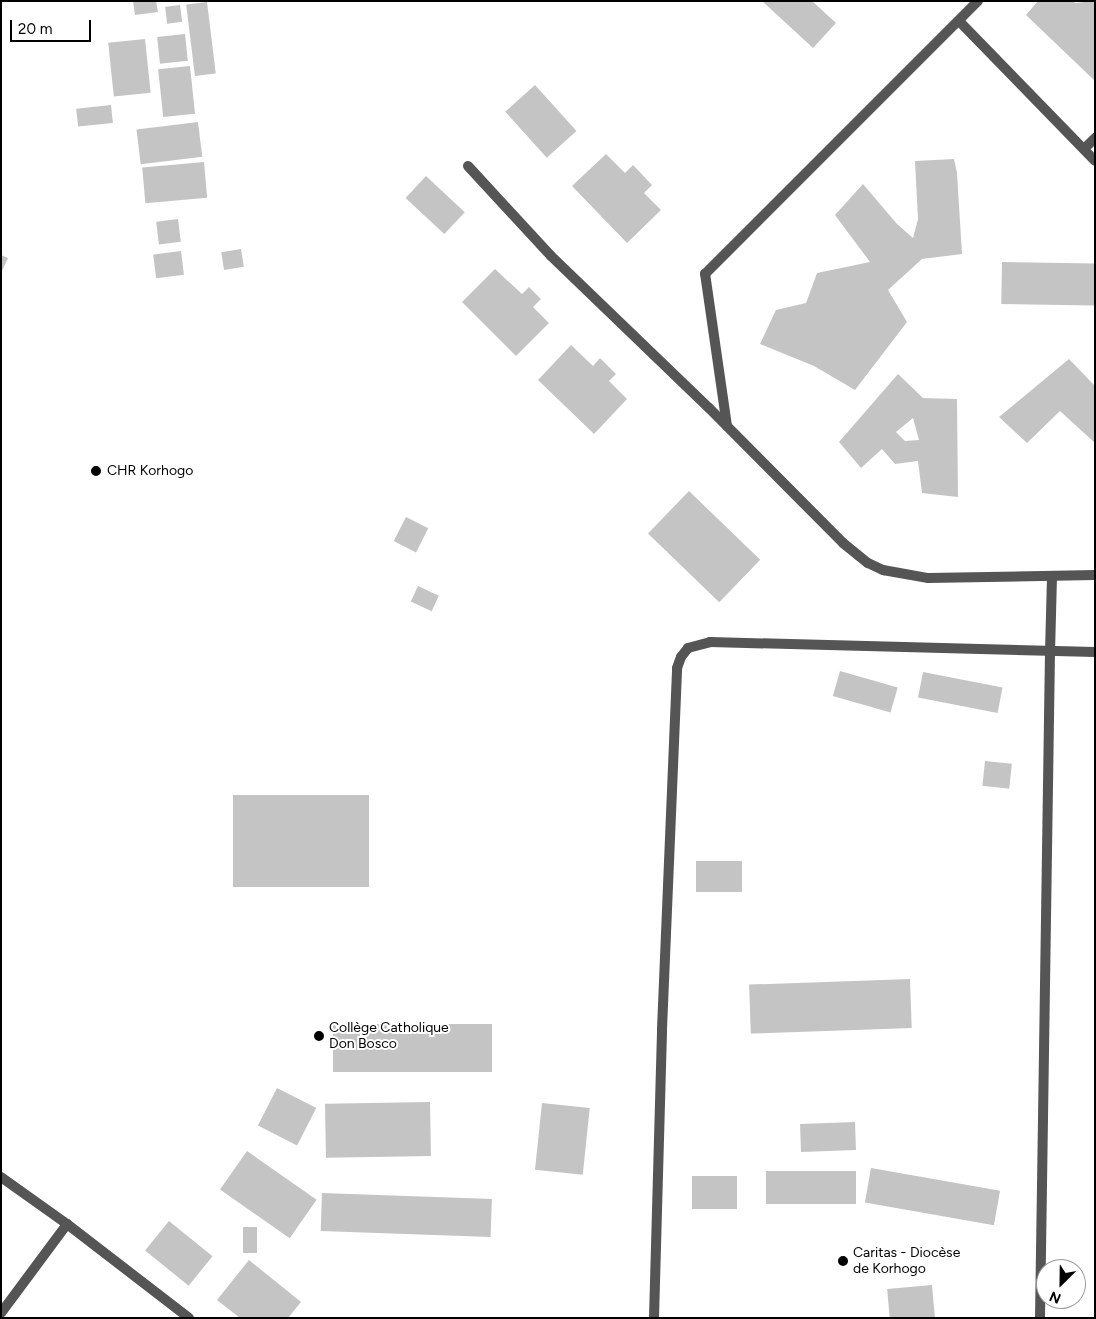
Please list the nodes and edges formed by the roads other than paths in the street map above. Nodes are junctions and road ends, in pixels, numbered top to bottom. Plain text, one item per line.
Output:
1 (978, 1) edge
2 (959, 21) junction
3 (1095, 138) edge
4 (1084, 149) junction
5 (1095, 161) edge
6 (468, 166) dead end
7 (727, 426) junction
8 (1095, 575) edge
9 (1052, 577) junction
10 (1095, 652) edge
11 (1050, 653) junction
12 (1, 1177) edge
13 (68, 1224) junction
14 (1, 1314) edge
15 (189, 1318) edge
16 (654, 1318) edge
17 (1040, 1318) edge

1 - 2 street
2 - 4 street
2 - 7 street
3 - 4 street
4 - 5 street
6 - 7 street
7 - 9 street
8 - 9 street
9 - 11 street
10 - 11 street
11 - 16 street
11 - 17 street
12 - 13 street
13 - 14 street
13 - 15 street

